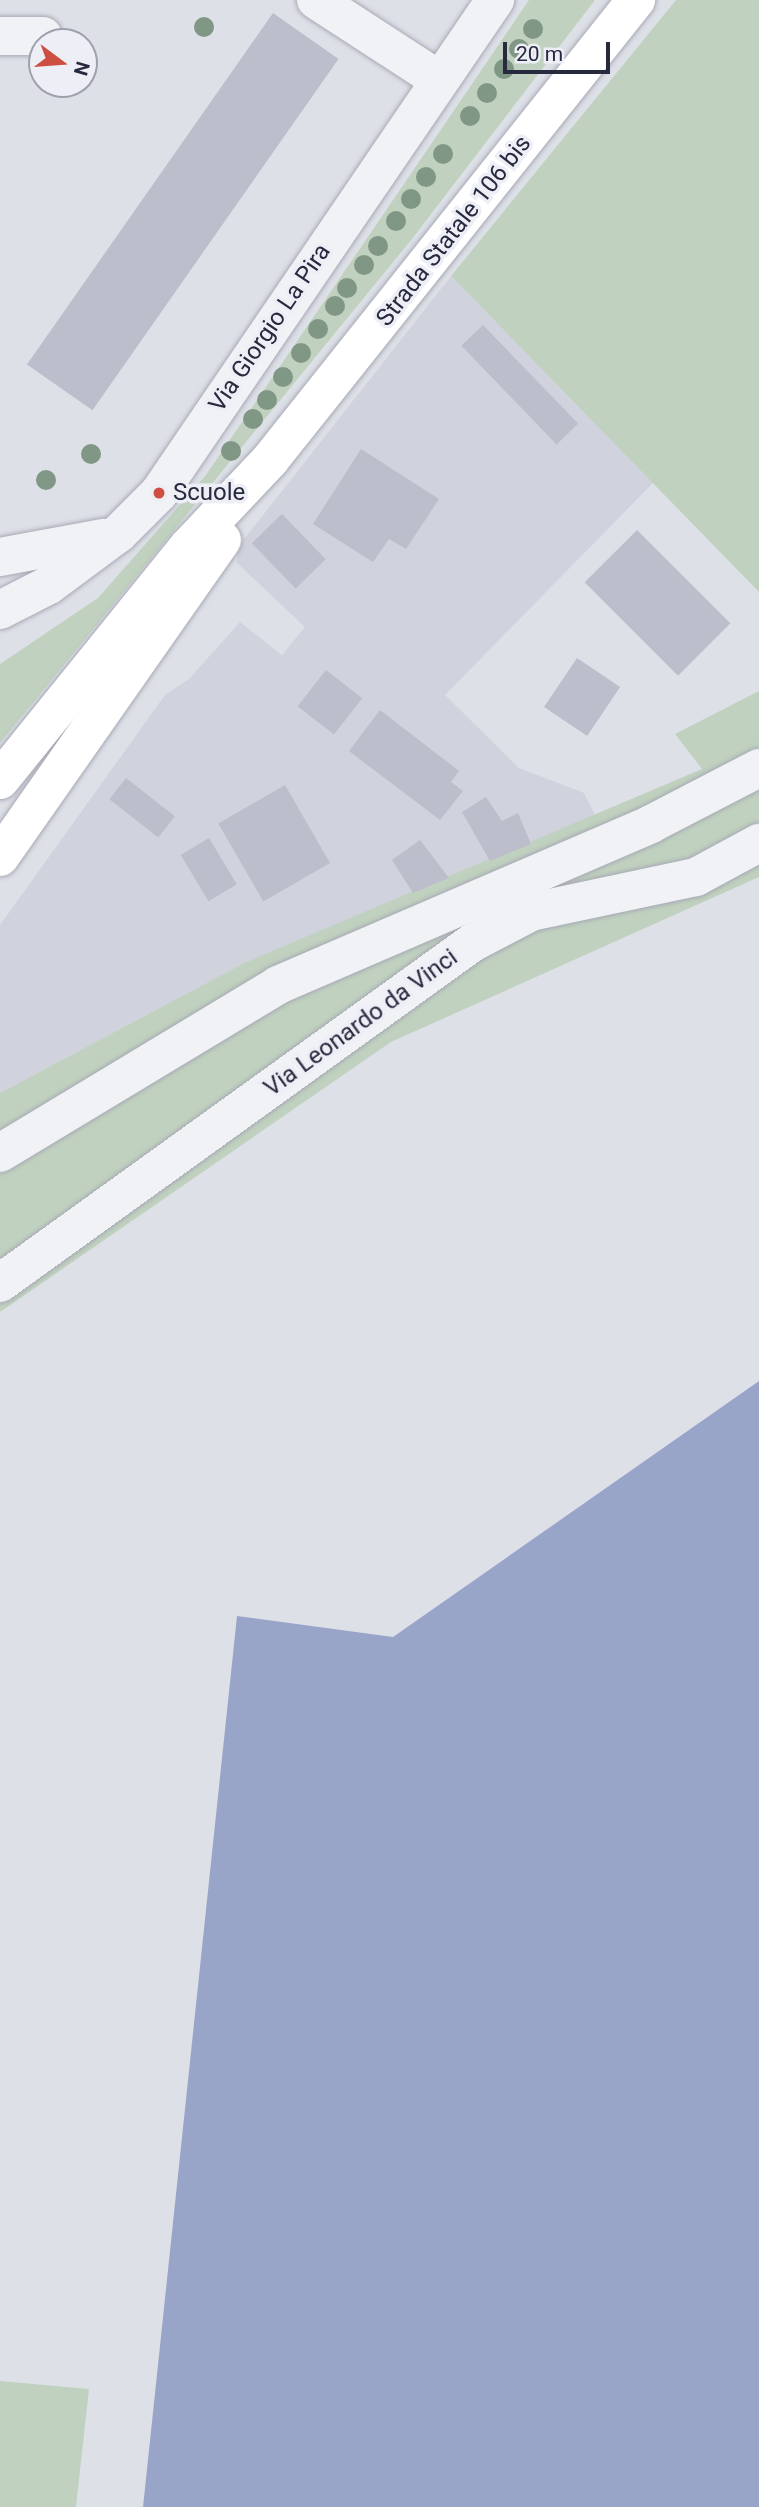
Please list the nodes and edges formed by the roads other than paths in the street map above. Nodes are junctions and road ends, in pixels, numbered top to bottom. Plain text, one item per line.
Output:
1 (316, 0) edge
2 (495, 0) edge
3 (636, 0) edge
4 (0, 36) edge
5 (28, 36) edge
6 (439, 80) junction
7 (270, 460) junction
8 (118, 534) junction
9 (0, 557) edge
10 (0, 610) edge
11 (759, 768) edge
12 (0, 780) edge
13 (759, 843) edge
14 (0, 857) edge
15 (0, 1153) edge
16 (0, 1283) edge

1 - 6 street
2 - 6 street, Via Giorgio La Pira
3 - 7 main road, Strada Statale 106 bis
4 - 5 street
6 - 8 street, Via Giorgio La Pira
7 - 12 main road
7 - 14 main road
8 - 9 street
8 - 10 street, Via Giorgio La Pira
11 - 15 street, Via Leonardo da Vinci
13 - 16 street, Via Leonardo da Vinci

